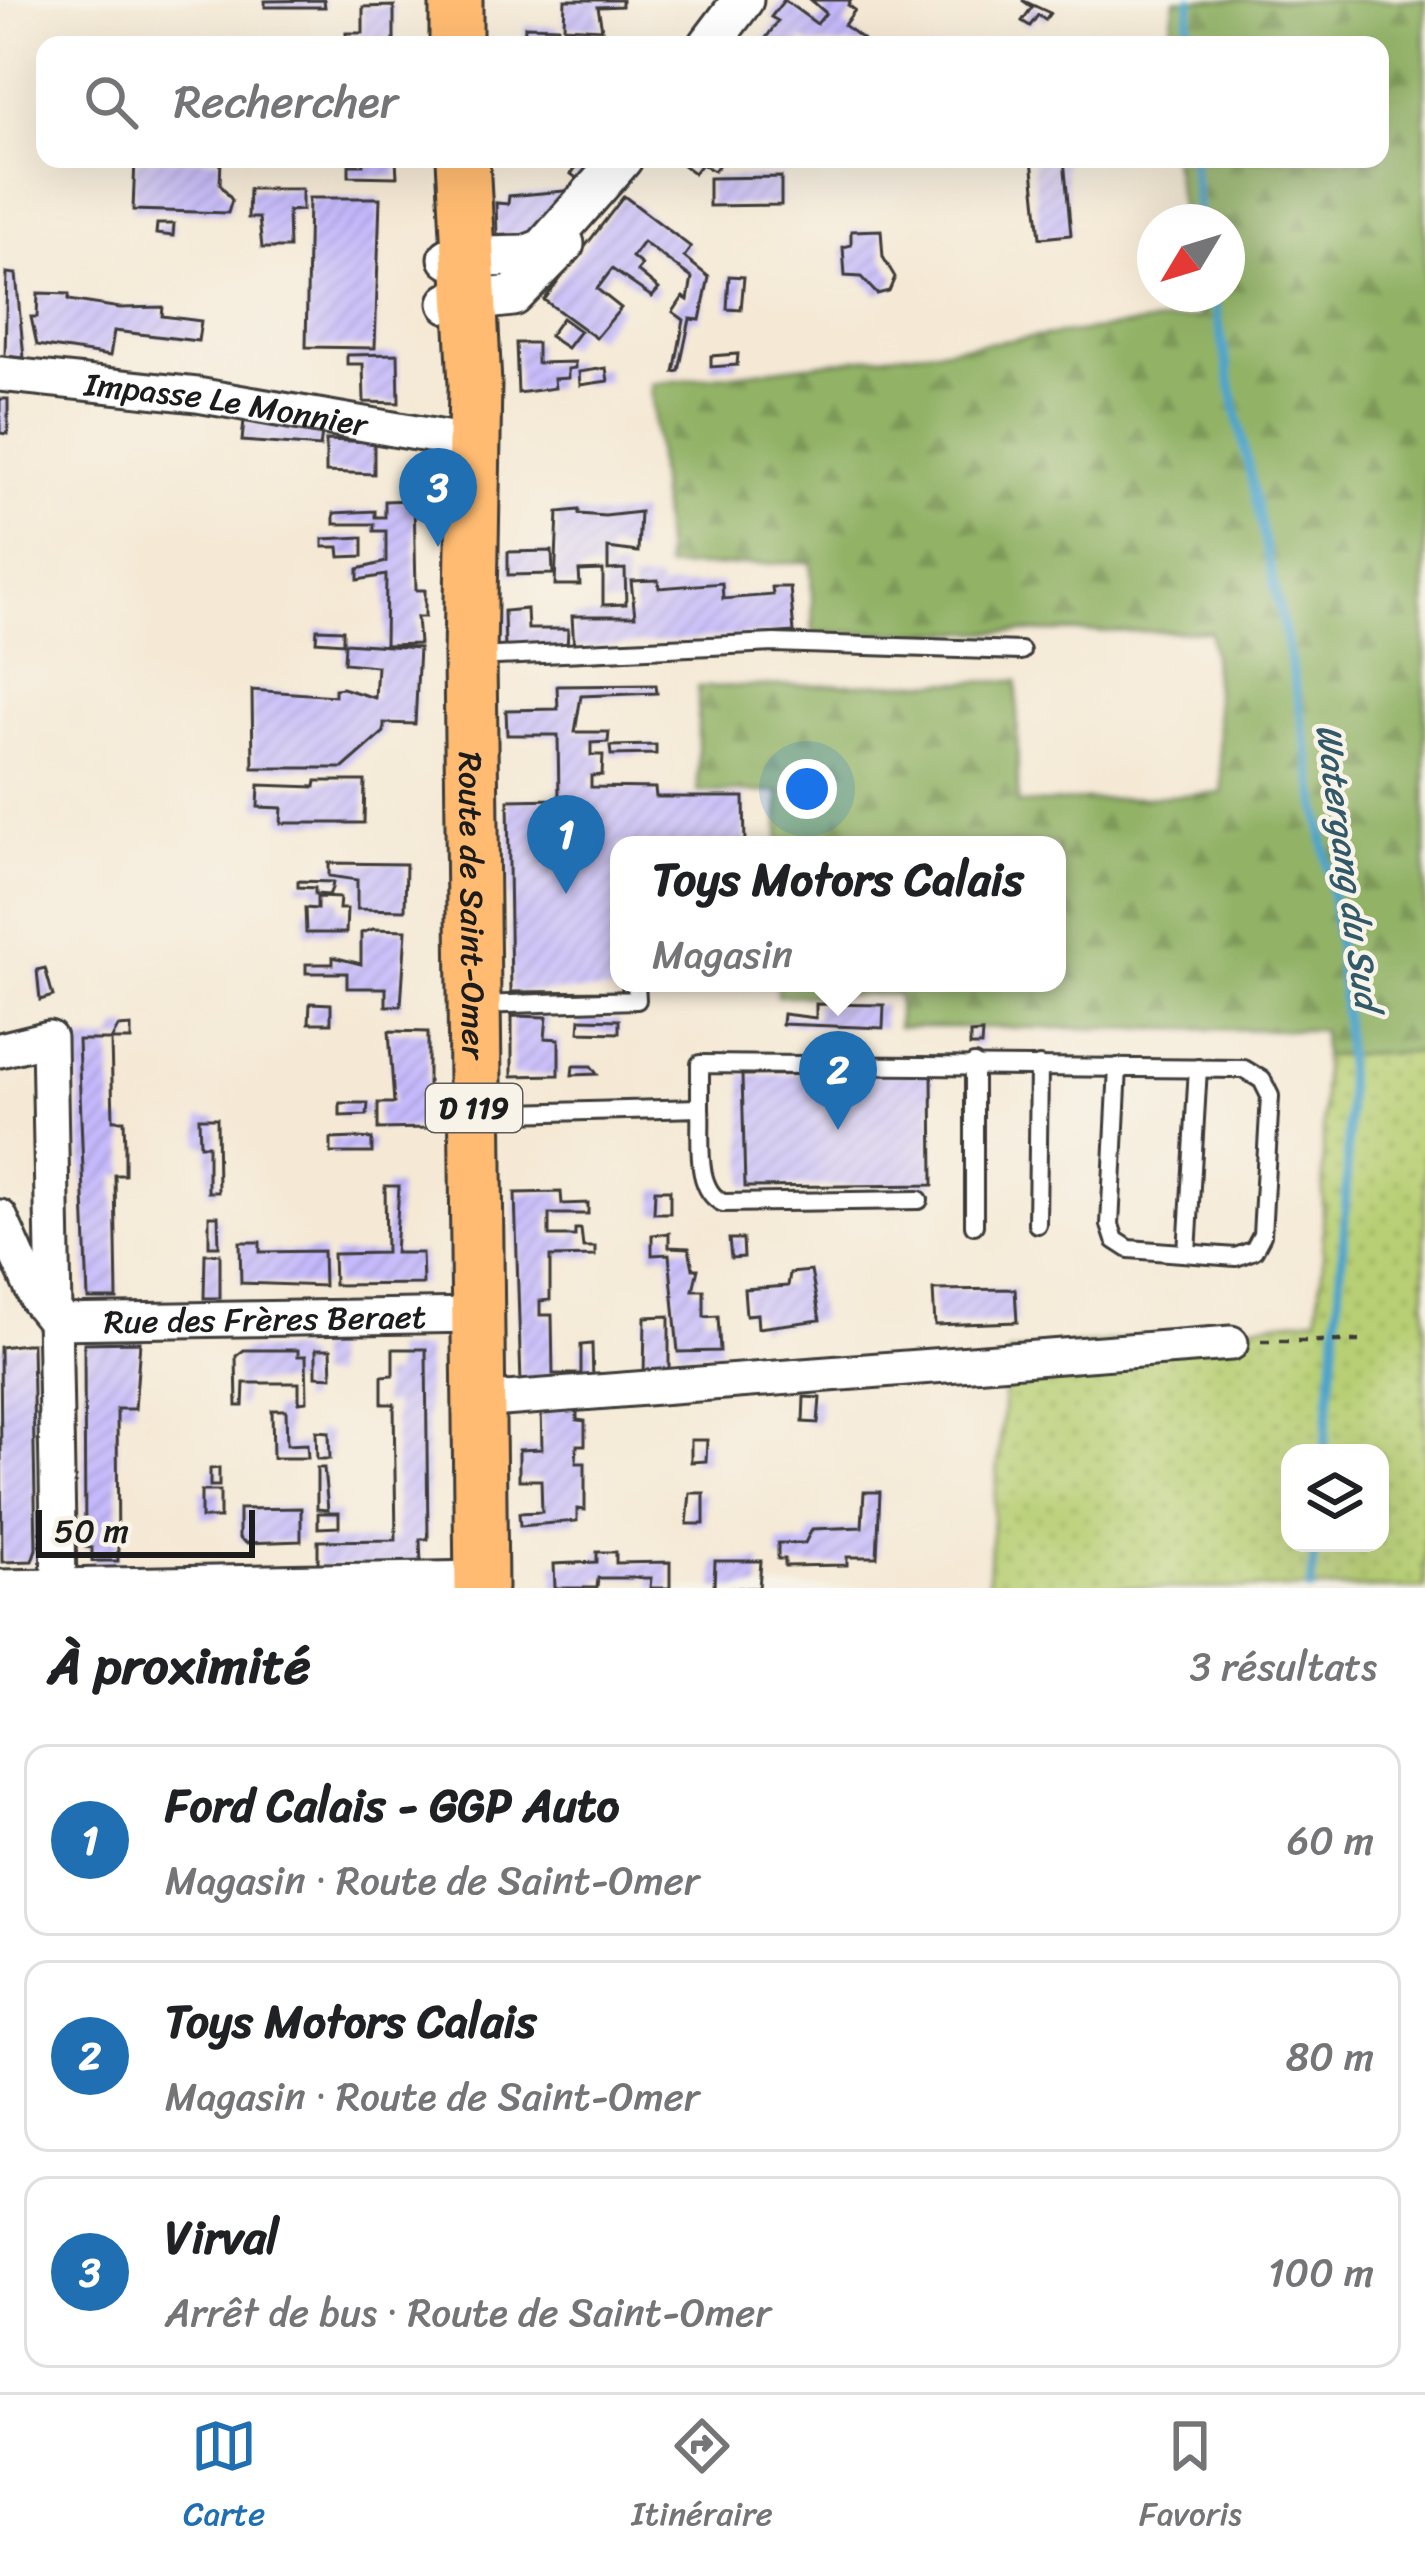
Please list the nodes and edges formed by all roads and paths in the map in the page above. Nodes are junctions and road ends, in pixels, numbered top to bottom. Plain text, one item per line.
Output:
1 (456, 0) edge
2 (743, 0) edge
3 (456, 36) edge
4 (716, 36) edge
5 (452, 168) edge
6 (463, 168) edge
7 (615, 168) edge
8 (461, 280) junction
9 (0, 374) edge
10 (451, 439) junction
11 (470, 643) junction
12 (1021, 651) dead end
13 (637, 992) edge
14 (472, 1005) junction
15 (0, 1050) edge
16 (974, 1064) junction
17 (1039, 1066) junction
18 (1118, 1067) junction
19 (1198, 1068) junction
20 (700, 1108) junction
21 (474, 1114) junction
22 (919, 1200) dead end
23 (0, 1216) edge
24 (1037, 1224) dead end
25 (974, 1225) dead end
26 (1187, 1253) junction
27 (477, 1315) junction
28 (55, 1322) junction
29 (1361, 1341) dead end
30 (1231, 1342) joint
31 (478, 1401) junction
32 (481, 1583) edge
33 (59, 1585) edge
34 (131, 1586) edge
35 (0, 1587) edge

1 - 3 main road
2 - 4 street
5 - 8 main road, Route de Saint-Omer / D 119
6 - 8 main road, Route de Saint-Omer / D 119
7 - 8 street
8 - 10 main road, Route de Saint-Omer / D 119
8 - 11 main road, Route de Saint-Omer / D 119
9 - 10 street, Impasse Le Monnier
10 - 11 main road, Route de Saint-Omer / D 119
11 - 12 lane
11 - 14 main road, Route de Saint-Omer / D 119
13 - 14 lane
14 - 21 main road, Route de Saint-Omer / D 119
15 - 28 street
16 - 17 lane
16 - 20 lane
16 - 25 lane
17 - 18 lane
17 - 24 lane
18 - 19 lane
18 - 26 lane
19 - 26 lane
19 - 26 lane
20 - 21 lane
20 - 22 lane
21 - 27 main road, Route de Saint-Omer / D 119
23 - 28 street
27 - 28 street, Rue des Frères Beraet
27 - 31 main road, Route de Saint-Omer / D 119
28 - 33 street
29 - 30 path
30 - 31 street
31 - 32 main road, Route de Saint-Omer / D 119
32 - 34 street
33 - 34 street
33 - 35 street

